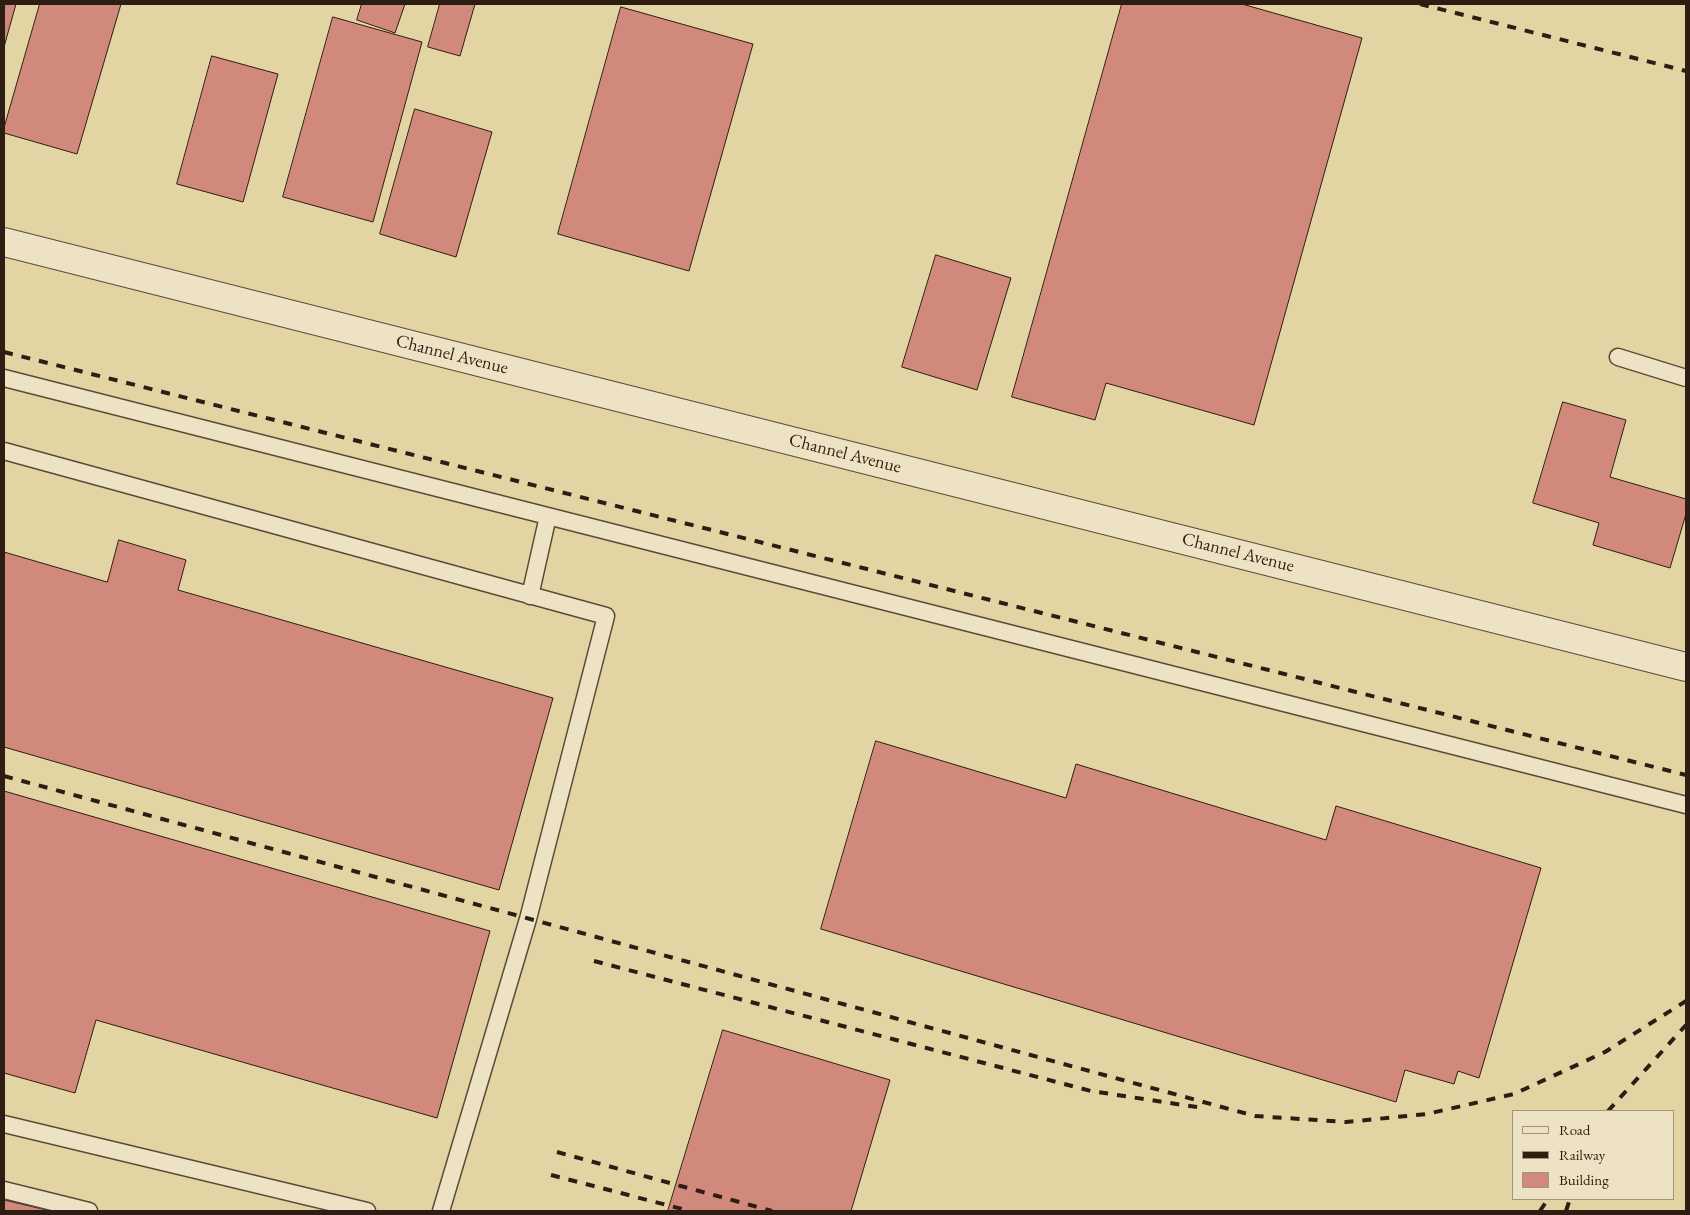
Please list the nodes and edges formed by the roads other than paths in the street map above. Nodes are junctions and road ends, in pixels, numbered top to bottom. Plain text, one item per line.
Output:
1 (4, 242) edge
2 (1618, 357) dead end
3 (4, 378) edge
4 (1686, 378) edge
5 (4, 452) edge
6 (548, 516) junction
7 (530, 596) junction
8 (1686, 667) edge
9 (1686, 806) edge
10 (4, 1124) edge
11 (4, 1190) edge
12 (89, 1211) edge
13 (367, 1211) edge
14 (441, 1211) edge

1 - 8 street, Channel Avenue
2 - 4 lane
3 - 6 lane
5 - 7 lane
6 - 7 lane
6 - 9 lane
7 - 14 lane
10 - 13 lane
11 - 12 lane

